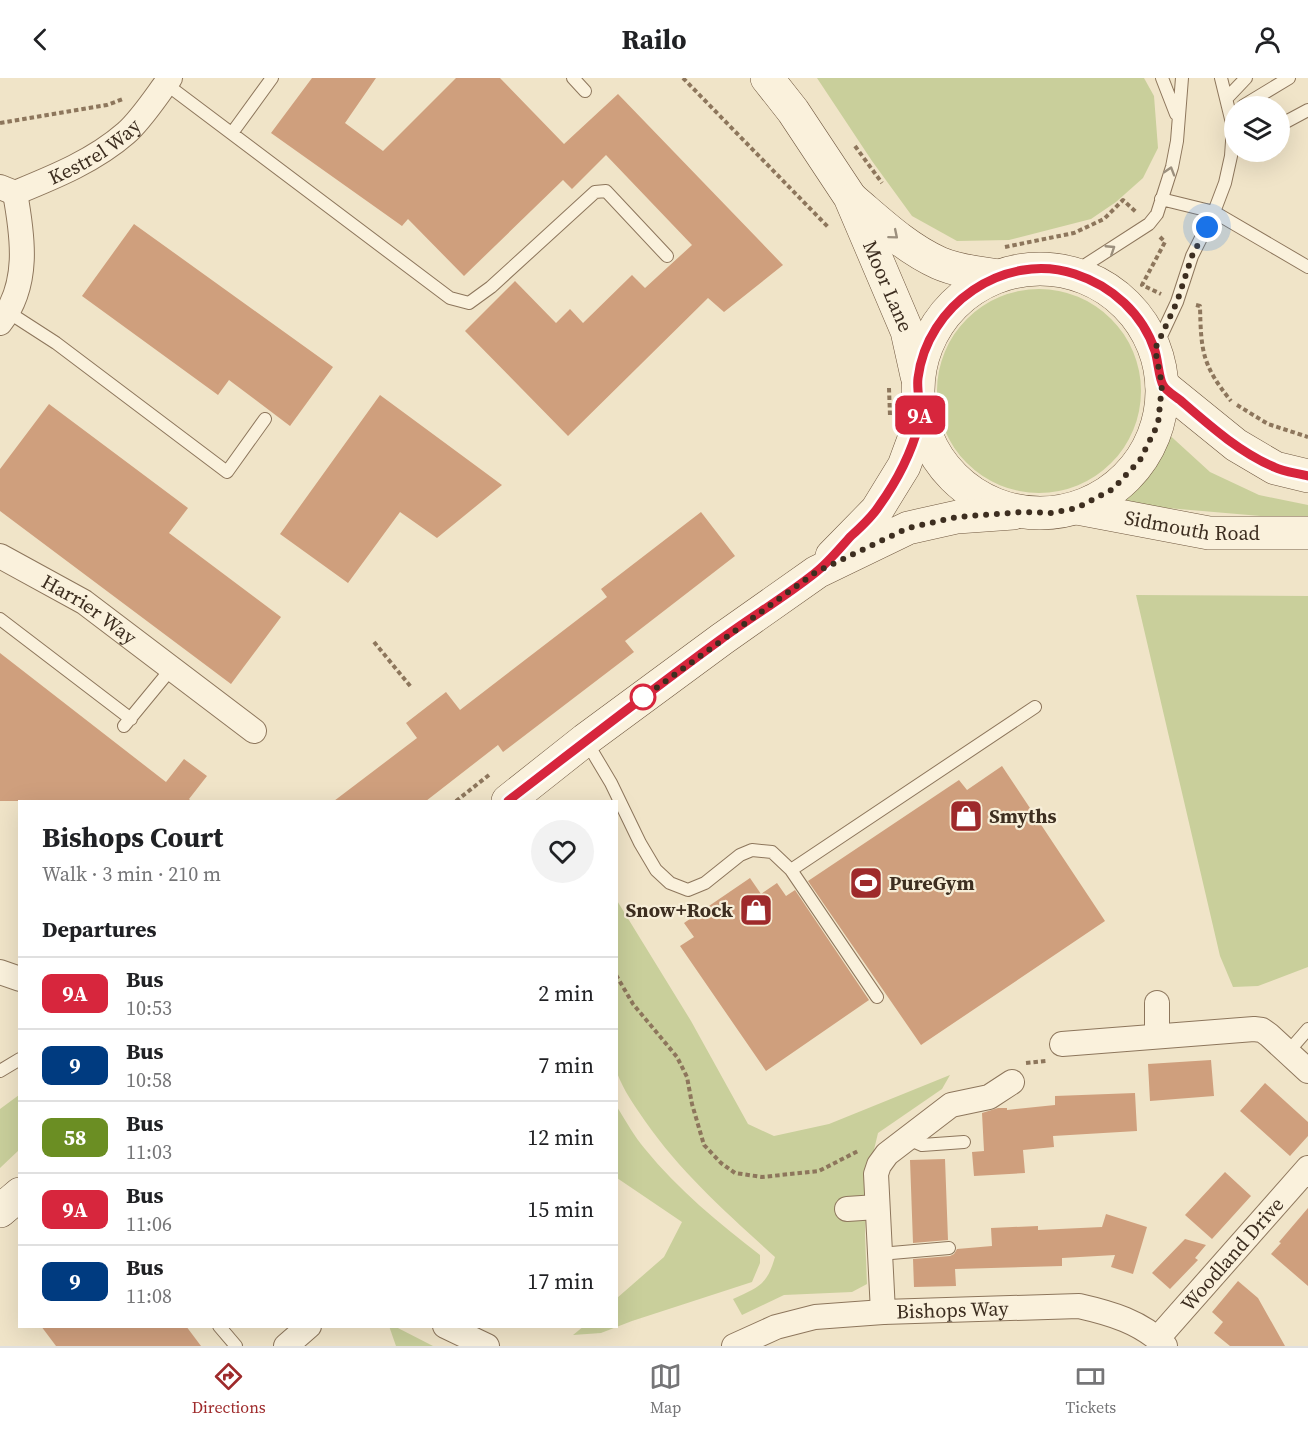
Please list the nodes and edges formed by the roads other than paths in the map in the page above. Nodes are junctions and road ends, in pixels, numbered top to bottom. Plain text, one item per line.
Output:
1 (272, 78) edge
2 (573, 78) edge
3 (767, 78) edge
4 (1162, 78) edge
5 (1182, 78) edge
6 (1221, 78) edge
7 (1246, 78) edge
8 (1289, 78) edge
9 (168, 81) edge
10 (585, 90) dead end
11 (1226, 96) edge
12 (1229, 96) edge
13 (1259, 96) edge
14 (1308, 110) edge
15 (1178, 118) junction
16 (1290, 120) edge
17 (232, 133) junction
18 (1231, 162) edge
19 (8, 190) edge
20 (850, 197) junction
21 (1161, 200) junction
22 (1214, 212) junction
23 (667, 256) dead end
24 (1308, 267) edge
25 (1073, 273) junction
26 (998, 276) junction
27 (4, 318) edge
28 (1155, 349) junction
29 (903, 382) junction
30 (1162, 385) junction
31 (264, 419) dead end
32 (905, 419) junction
33 (1308, 476) edge
34 (1077, 508) junction
35 (1023, 512) junction
36 (1308, 533) edge
37 (0, 556) edge
38 (816, 572) junction
39 (0, 619) edge
40 (171, 669) junction
41 (1035, 707) dead end
42 (254, 731) dead end
43 (585, 740) junction
44 (509, 800) edge
45 (791, 870) junction
46 (0, 972) edge
47 (18, 978) edge
48 (877, 997) dead end
49 (1157, 1003) dead end
50 (1308, 1029) edge
51 (1157, 1036) junction
52 (1062, 1044) road end
53 (1288, 1052) junction
54 (18, 1060) edge
55 (0, 1071) edge
56 (1308, 1071) edge
57 (1013, 1073) road end
58 (906, 1138) junction
59 (964, 1142) dead end
60 (1308, 1168) edge
61 (18, 1196) edge
62 (877, 1207) junction
63 (847, 1209) dead end
64 (0, 1211) edge
65 (949, 1248) dead end
66 (880, 1254) junction
67 (883, 1312) junction
68 (221, 1328) edge
69 (307, 1328) edge
70 (449, 1328) edge
71 (1161, 1342) edge
72 (236, 1346) edge
73 (286, 1346) edge
74 (487, 1346) edge
75 (734, 1346) edge

1 - 17 lane
2 - 10 lane
3 - 20 main road, Moor Lane
4 - 15 lane
5 - 15 lane
6 - 11 lane
7 - 12 lane
8 - 13 lane
9 - 17 lane
9 - 19 street, Kestrel Way
14 - 16 lane
21 -> 15 lane
17 - 23 lane
18 - 22 lane
19 - 27 street
20 -> 26 main road, Moor Lane
20 - 29 main road, Moor Lane
21 - 22 lane
25 -> 21 lane
22 - 24 lane
22 - 28 lane
25 - 26 main road
25 - 28 main road
26 - 29 main road
27 - 31 lane
28 - 30 main road
29 - 32 main road
30 - 33 main road
30 - 34 main road
32 - 35 main road
32 - 38 main road
34 - 35 main road
34 - 36 main road, Sidmouth Road
35 - 38 main road
37 - 40 street, Harrier Way
38 - 43 main road
39 - 40 lane
40 - 42 street, Harrier Way
41 - 45 lane
43 - 44 main road
43 - 45 lane
45 - 48 lane
46 - 47 street
49 - 51 street
50 - 53 lane
51 - 52 street
51 - 53 street
53 - 56 street
54 - 55 lane
57 - 58 street
58 - 59 lane
58 - 62 street
60 - 71 street, Woodland Drive
61 - 64 main road
62 - 63 street
62 - 66 street
65 - 66 lane
66 - 67 street
67 - 71 street, Bishops Way
67 - 75 street, Bishops Way
68 - 72 lane
69 - 73 street
70 - 74 street

